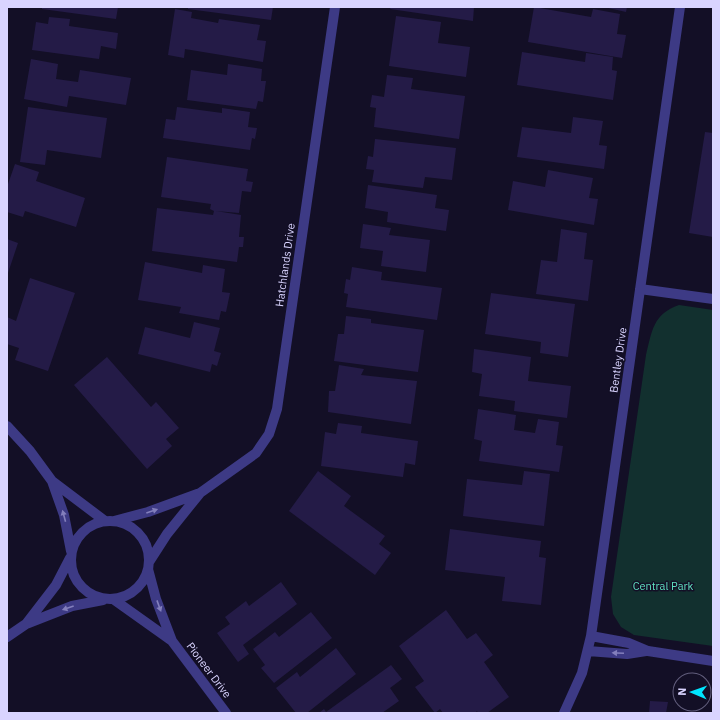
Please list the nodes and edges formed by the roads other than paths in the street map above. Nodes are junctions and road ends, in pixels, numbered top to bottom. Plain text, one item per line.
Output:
1 (335, 7) edge
2 (680, 7) edge
3 (640, 289) junction
4 (713, 299) edge
5 (7, 426) edge
6 (52, 481) junction
7 (200, 493) junction
8 (110, 521) junction
9 (71, 554) junction
10 (148, 566) junction
11 (109, 599) junction
12 (26, 624) junction
13 (591, 636) junction
14 (7, 638) edge
15 (172, 642) junction
16 (588, 651) junction
17 (648, 651) junction
18 (713, 661) edge
19 (226, 713) edge
20 (564, 713) edge

1 - 7 street, Hatchlands Drive
2 - 3 street, Bentley Drive
3 - 4 street
3 - 13 street, Bentley Drive
5 - 6 street
6 - 8 street
9 -> 6 street
8 -> 7 street, Hatchlands Drive
7 - 10 street, Hatchlands Drive
8 - 9 street
8 - 10 street
9 - 11 street
9 - 12 street
10 - 11 street
10 -> 15 street, Pioneer Drive
11 -> 12 street
11 - 15 street, Pioneer Drive
12 - 14 street
13 - 16 street, Bentley Drive
13 - 17 street
15 - 19 street, Pioneer Drive
17 -> 16 street
16 - 20 street, Bentley Drive
17 - 18 street

